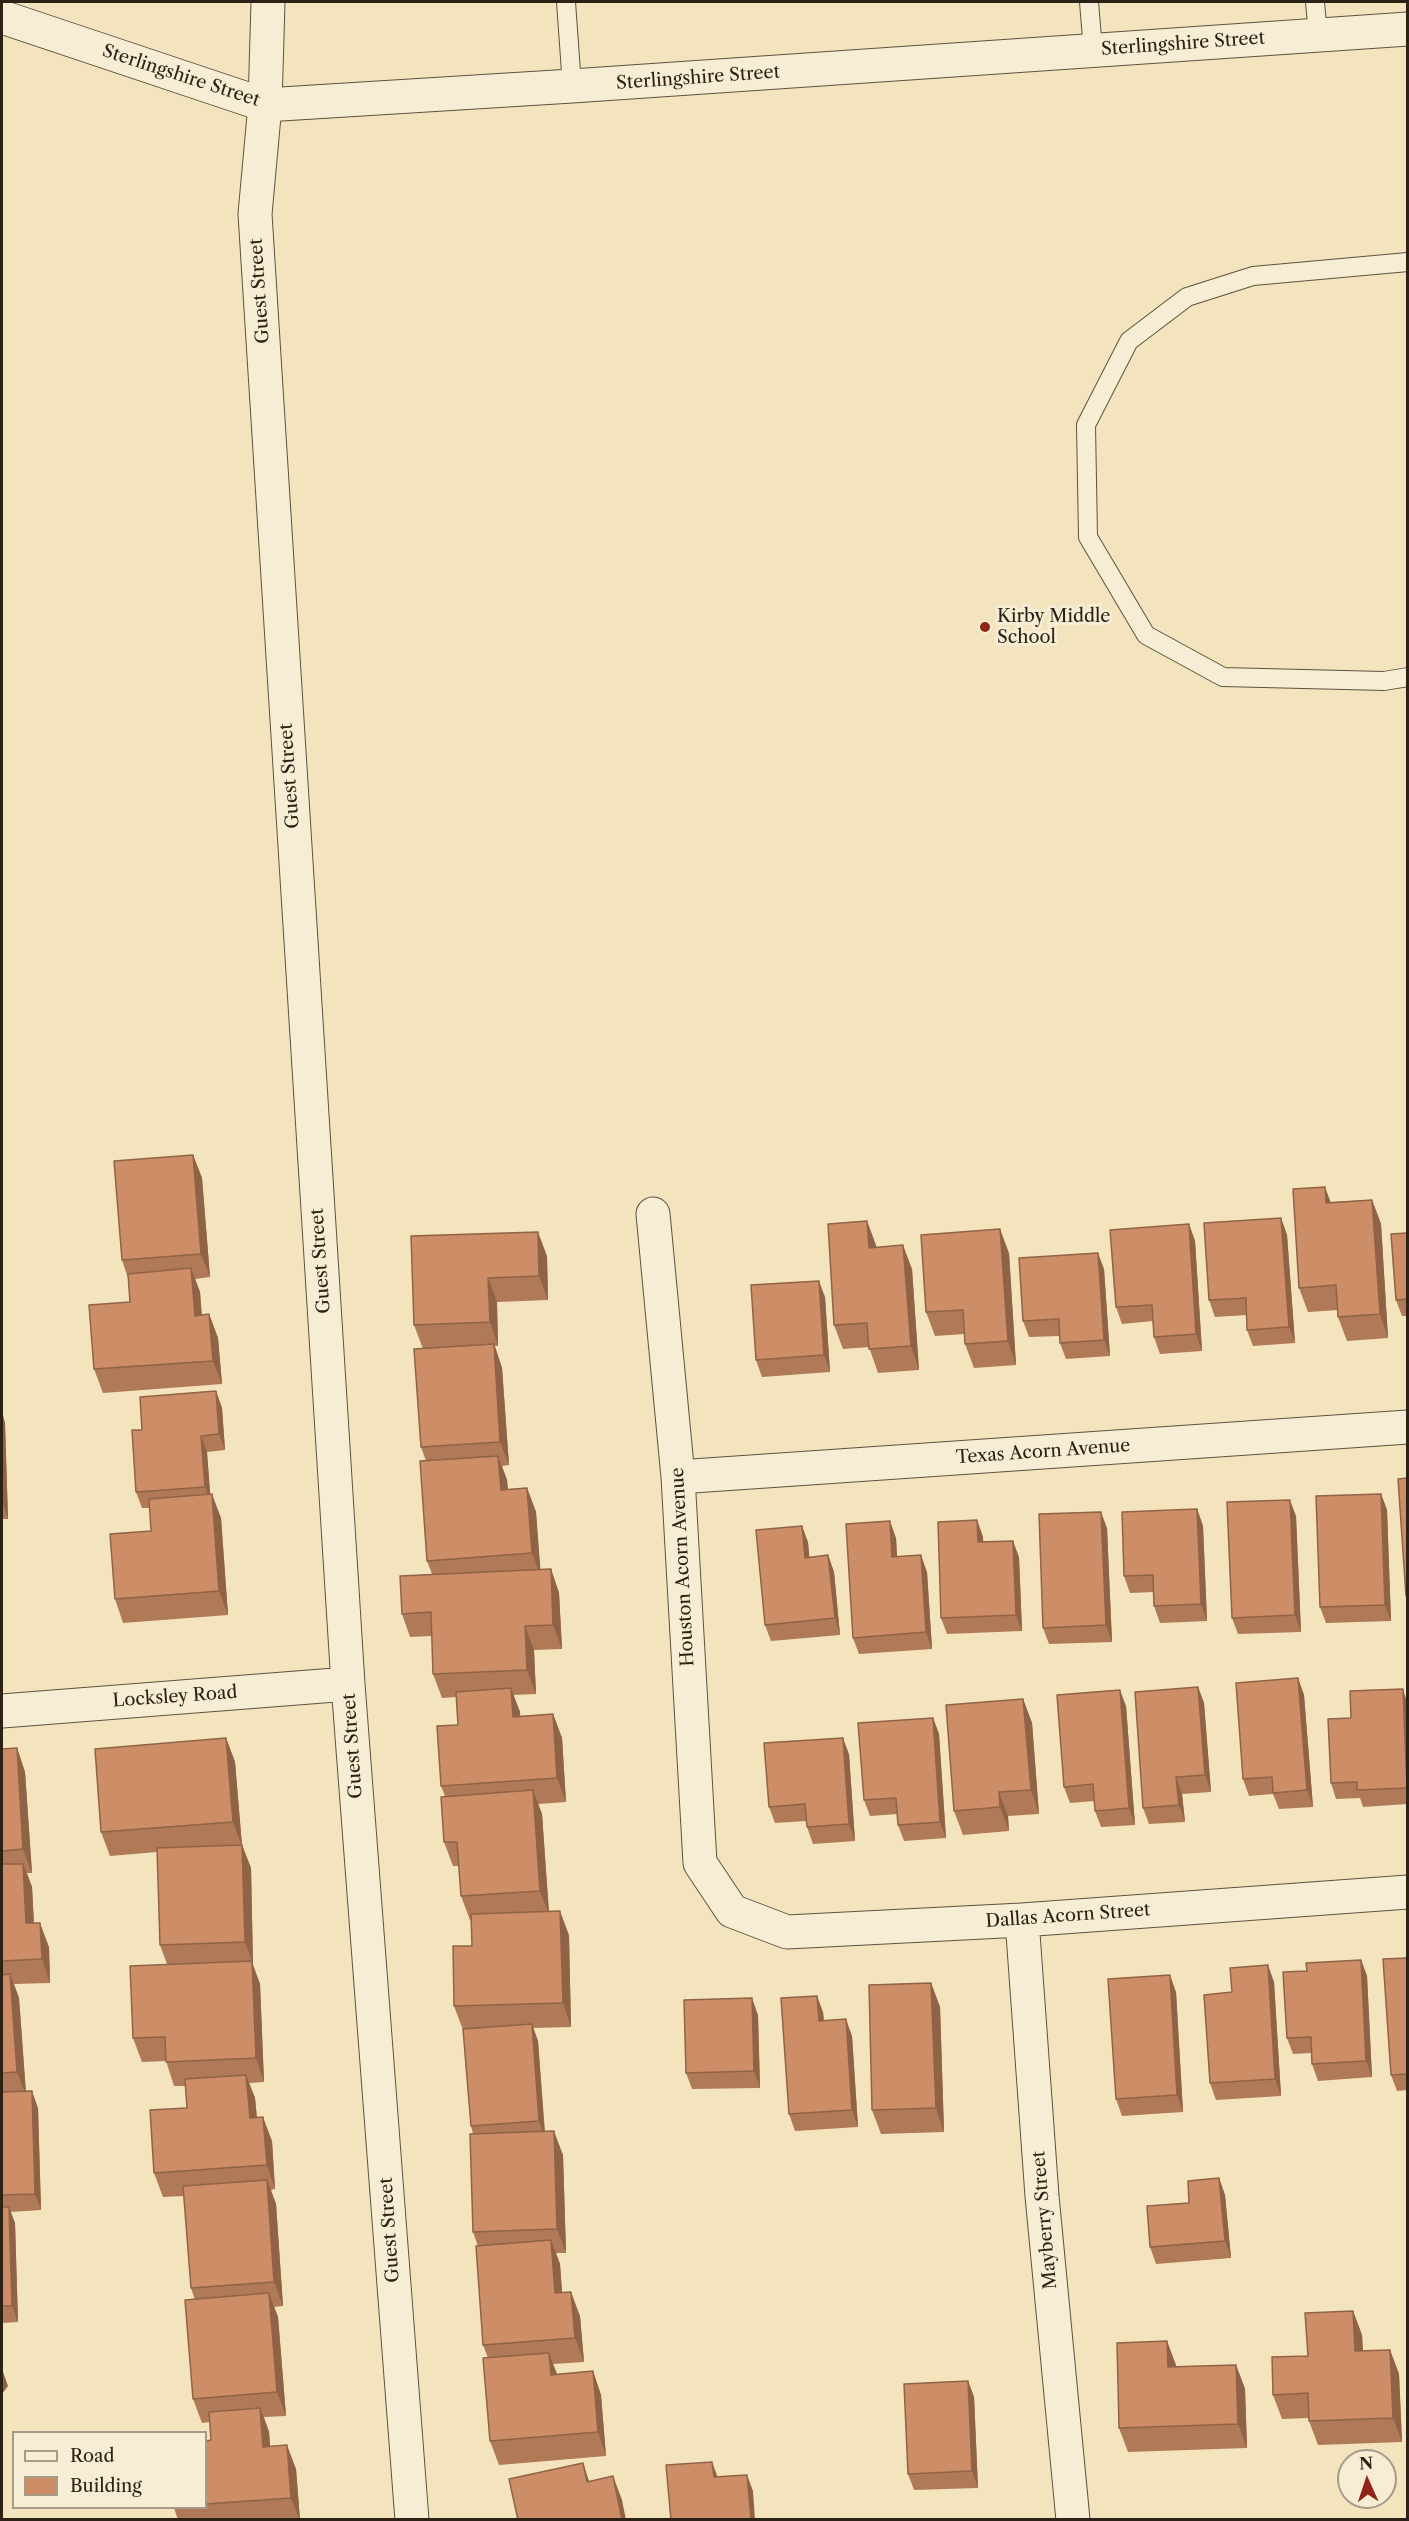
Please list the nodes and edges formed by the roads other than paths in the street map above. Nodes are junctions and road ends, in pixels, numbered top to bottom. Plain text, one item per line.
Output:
1 (268, 2) edge
2 (566, 2) edge
3 (1089, 2) edge
4 (1315, 2) edge
5 (2, 17) edge
6 (1407, 30) edge
7 (1318, 35) junction
8 (1093, 50) junction
9 (572, 86) junction
10 (265, 105) junction
11 (1407, 262) edge
12 (1407, 677) edge
13 (653, 1214) dead end
14 (1407, 1427) edge
15 (678, 1477) junction
16 (348, 1684) junction
17 (2, 1711) edge
18 (1407, 1892) edge
19 (732, 1911) joint
20 (1022, 1920) junction
21 (412, 2520) edge
22 (1073, 2520) edge

1 - 10 street, Guest Street
2 - 9 lane
3 - 8 lane
4 - 7 lane
5 - 10 street, Sterlingshire Street
6 - 7 street, Sterlingshire Street
7 - 8 street, Sterlingshire Street
8 - 9 street, Sterlingshire Street
9 - 10 street, Sterlingshire Street
10 - 16 street, Guest Street
11 - 12 lane
13 - 15 street, Houston Acorn Avenue
14 - 15 street, Texas Acorn Avenue
15 - 19 street, Houston Acorn Avenue
16 - 17 street, Locksley Road
16 - 21 street, Guest Street
18 - 20 street, Dallas Acorn Street
19 - 20 street, Dallas Acorn Street
20 - 22 street, Mayberry Street

